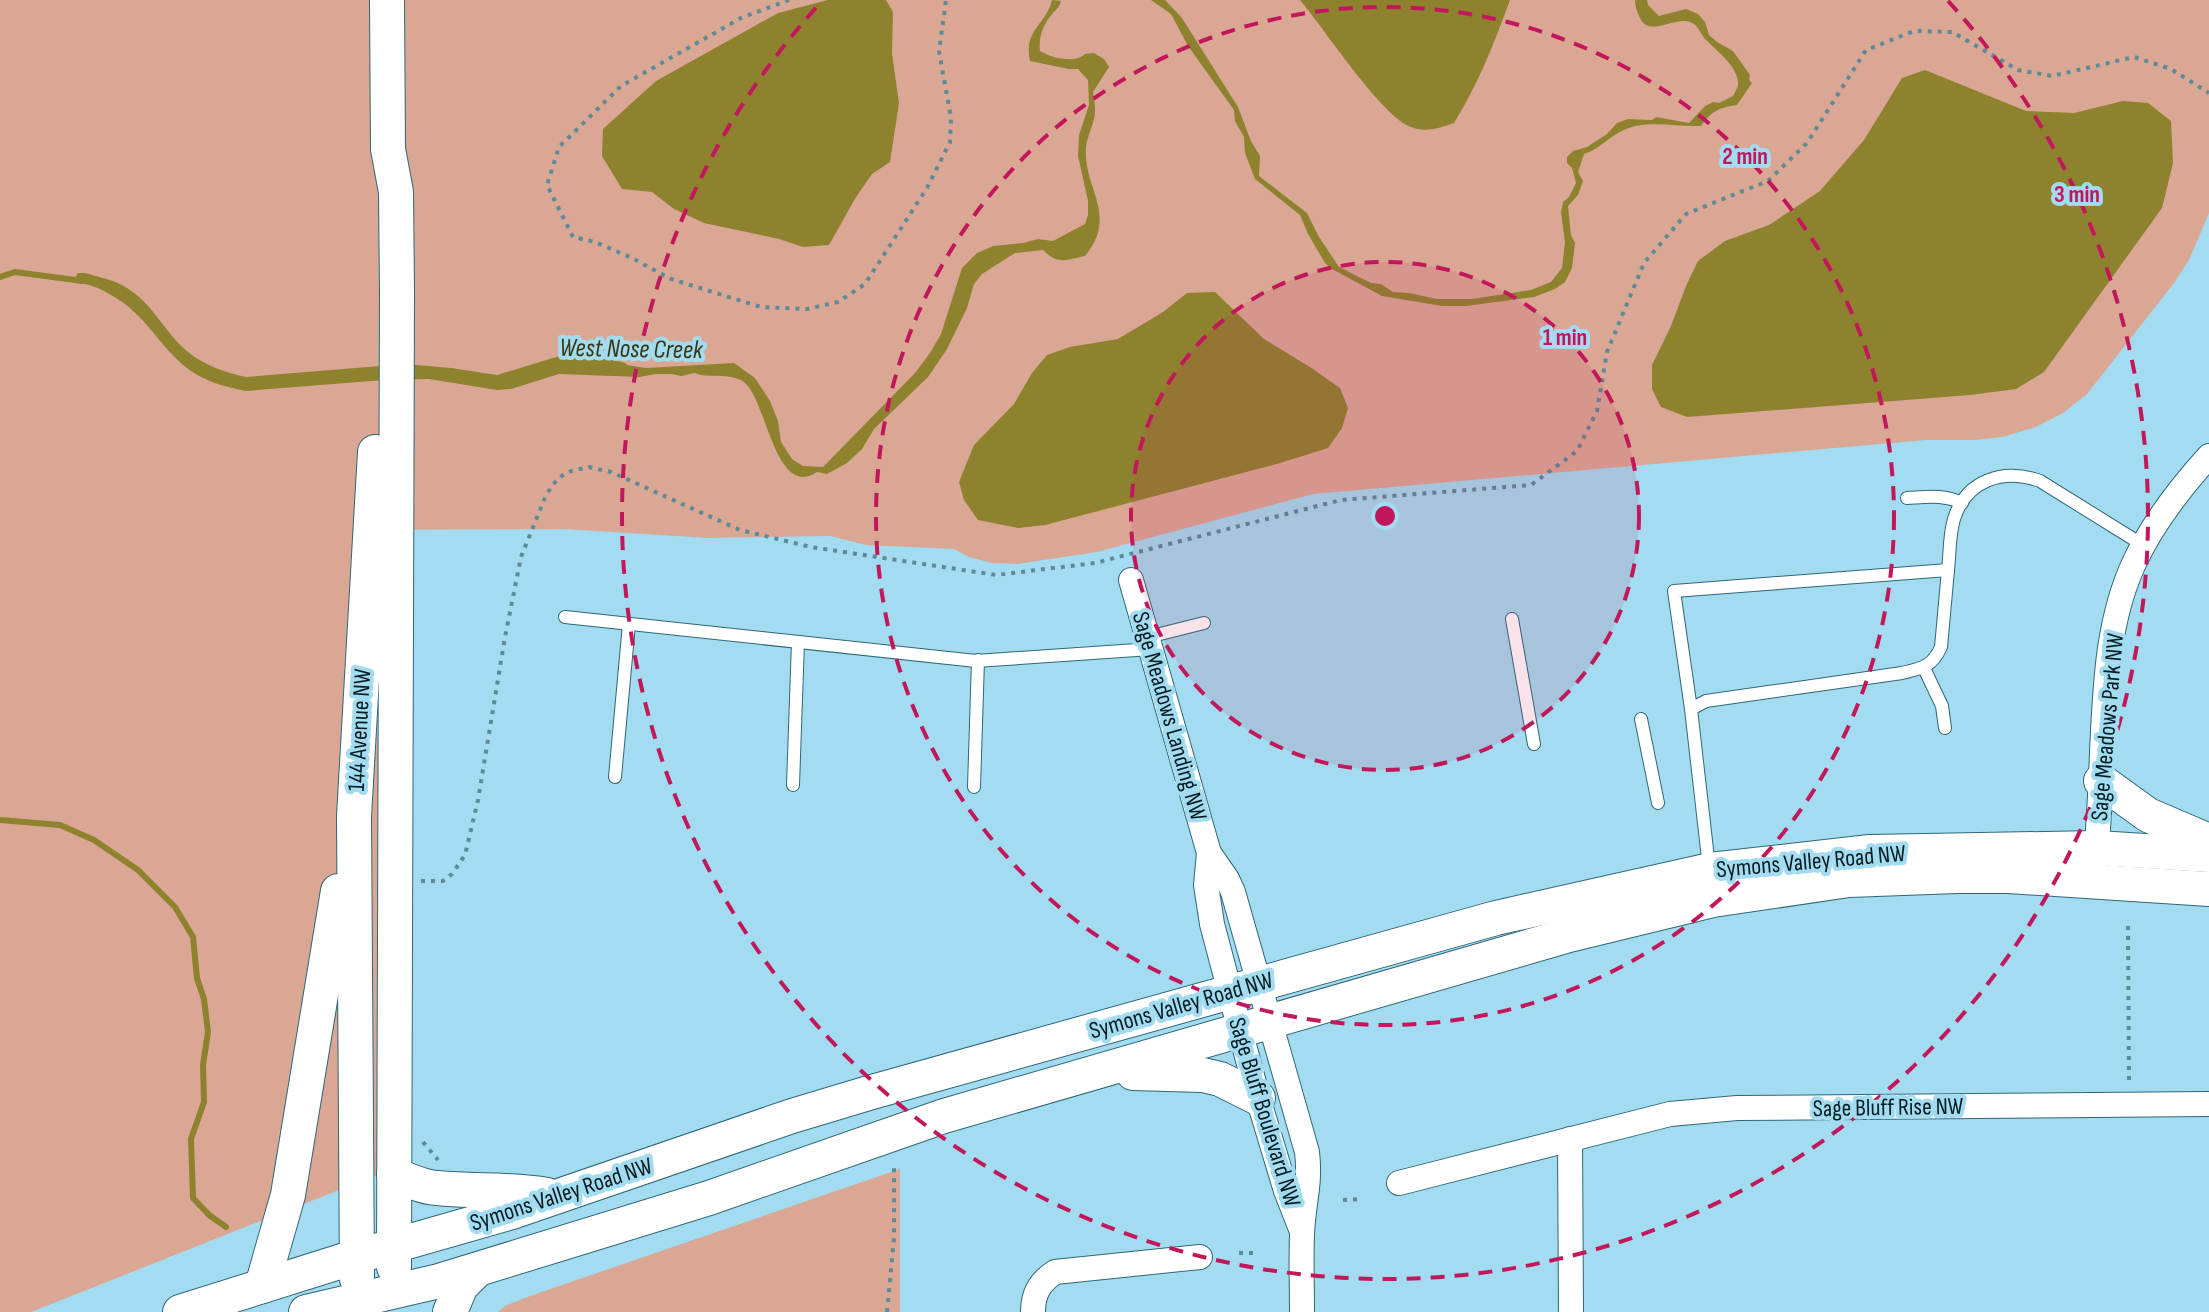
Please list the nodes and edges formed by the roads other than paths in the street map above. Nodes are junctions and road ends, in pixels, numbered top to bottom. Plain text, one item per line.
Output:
1 (387, 0) edge
2 (386, 455) junction
3 (2209, 456) edge
4 (1907, 498) dead end
5 (1962, 503) junction
6 (2143, 545) junction
7 (1948, 570) junction
8 (1131, 580) dead end
9 (565, 617) dead end
10 (1512, 619) dead end
11 (1204, 623) dead end
12 (629, 624) junction
13 (798, 642) junction
14 (1149, 643) junction
15 (978, 660) junction
16 (1924, 668) junction
17 (1691, 709) junction
18 (1641, 719) dead end
19 (1945, 728) dead end
20 (1534, 744) dead end
21 (615, 777) dead end
22 (2101, 781) junction
23 (793, 785) dead end
24 (974, 787) dead end
25 (1658, 803) dead end
26 (354, 816) junction
27 (2209, 841) edge
28 (2209, 855) edge
29 (2096, 864) junction
30 (1710, 870) junction
31 (2209, 889) edge
32 (1245, 987) junction
33 (1255, 1027) junction
34 (1097, 1071) junction
35 (1258, 1098) junction
36 (2209, 1104) edge
37 (1570, 1139) junction
38 (394, 1174) junction
39 (1399, 1183) dead end
40 (555, 1197) junction
41 (1302, 1232) junction
42 (1200, 1257) dead end
43 (477, 1270) junction
44 (394, 1280) edge
45 (262, 1286) junction
46 (357, 1287) edge
47 (180, 1312) edge
48 (306, 1312) edge
49 (450, 1312) edge
50 (1033, 1312) edge
51 (1302, 1312) edge
52 (1571, 1312) edge

1 - 2 main road, 144 Avenue NW
2 - 26 main road, 144 Avenue NW
2 - 38 main road, 144 Avenue NW
3 - 6 street, Sage Meadows Park NW
4 - 5 lane
5 - 6 lane
5 - 7 lane
6 - 22 street, Sage Meadows Park NW
7 - 16 lane
7 - 17 lane
8 - 14 street, Sage Meadows Landing NW
9 - 12 lane
10 - 20 lane
11 - 14 lane
12 - 13 lane
12 - 21 lane
13 - 15 lane
13 - 23 lane
14 - 15 lane
14 - 32 street, Sage Meadows Landing NW
15 - 24 lane
16 - 17 lane
16 - 19 lane
17 - 30 lane
18 - 25 lane
22 - 27 main road
22 - 29 street, Sage Meadows Park NW
26 - 45 main road
26 - 46 main road, 144 Avenue NW
28 - 29 main road, Symons Valley Road NW
29 - 30 main road, Symons Valley Road NW
29 - 31 main road, Symons Valley Road NW
29 - 33 main road, Symons Valley Road NW
30 - 32 main road, Symons Valley Road NW
32 - 33 street, Sage Bluff Boulevard NW
32 - 40 main road, Symons Valley Road NW
33 - 34 main road, Symons Valley Road NW
33 - 35 street, Sage Bluff Boulevard NW
33 - 41 street, Sage Bluff Boulevard NW
34 - 35 main road
34 - 43 main road, Symons Valley Road NW
35 - 41 street, Sage Bluff Boulevard NW
36 - 37 street, Sage Bluff Rise NW
37 - 39 street, Sage Bluff Rise NW
37 - 52 street
38 - 40 main road
38 - 44 main road, 144 Avenue NW
40 - 44 main road, Symons Valley Road NW
41 - 51 street, Sage Bluff Boulevard NW
42 - 50 street
43 - 44 main road, Symons Valley Road NW
43 - 49 main road
44 - 46 main road, Symons Valley Road NW
44 - 46 main road, Symons Valley Road NW
45 - 46 main road, Symons Valley Road NW
45 - 47 main road, Symons Valley Road NW
46 - 48 main road, Symons Valley Road NW

